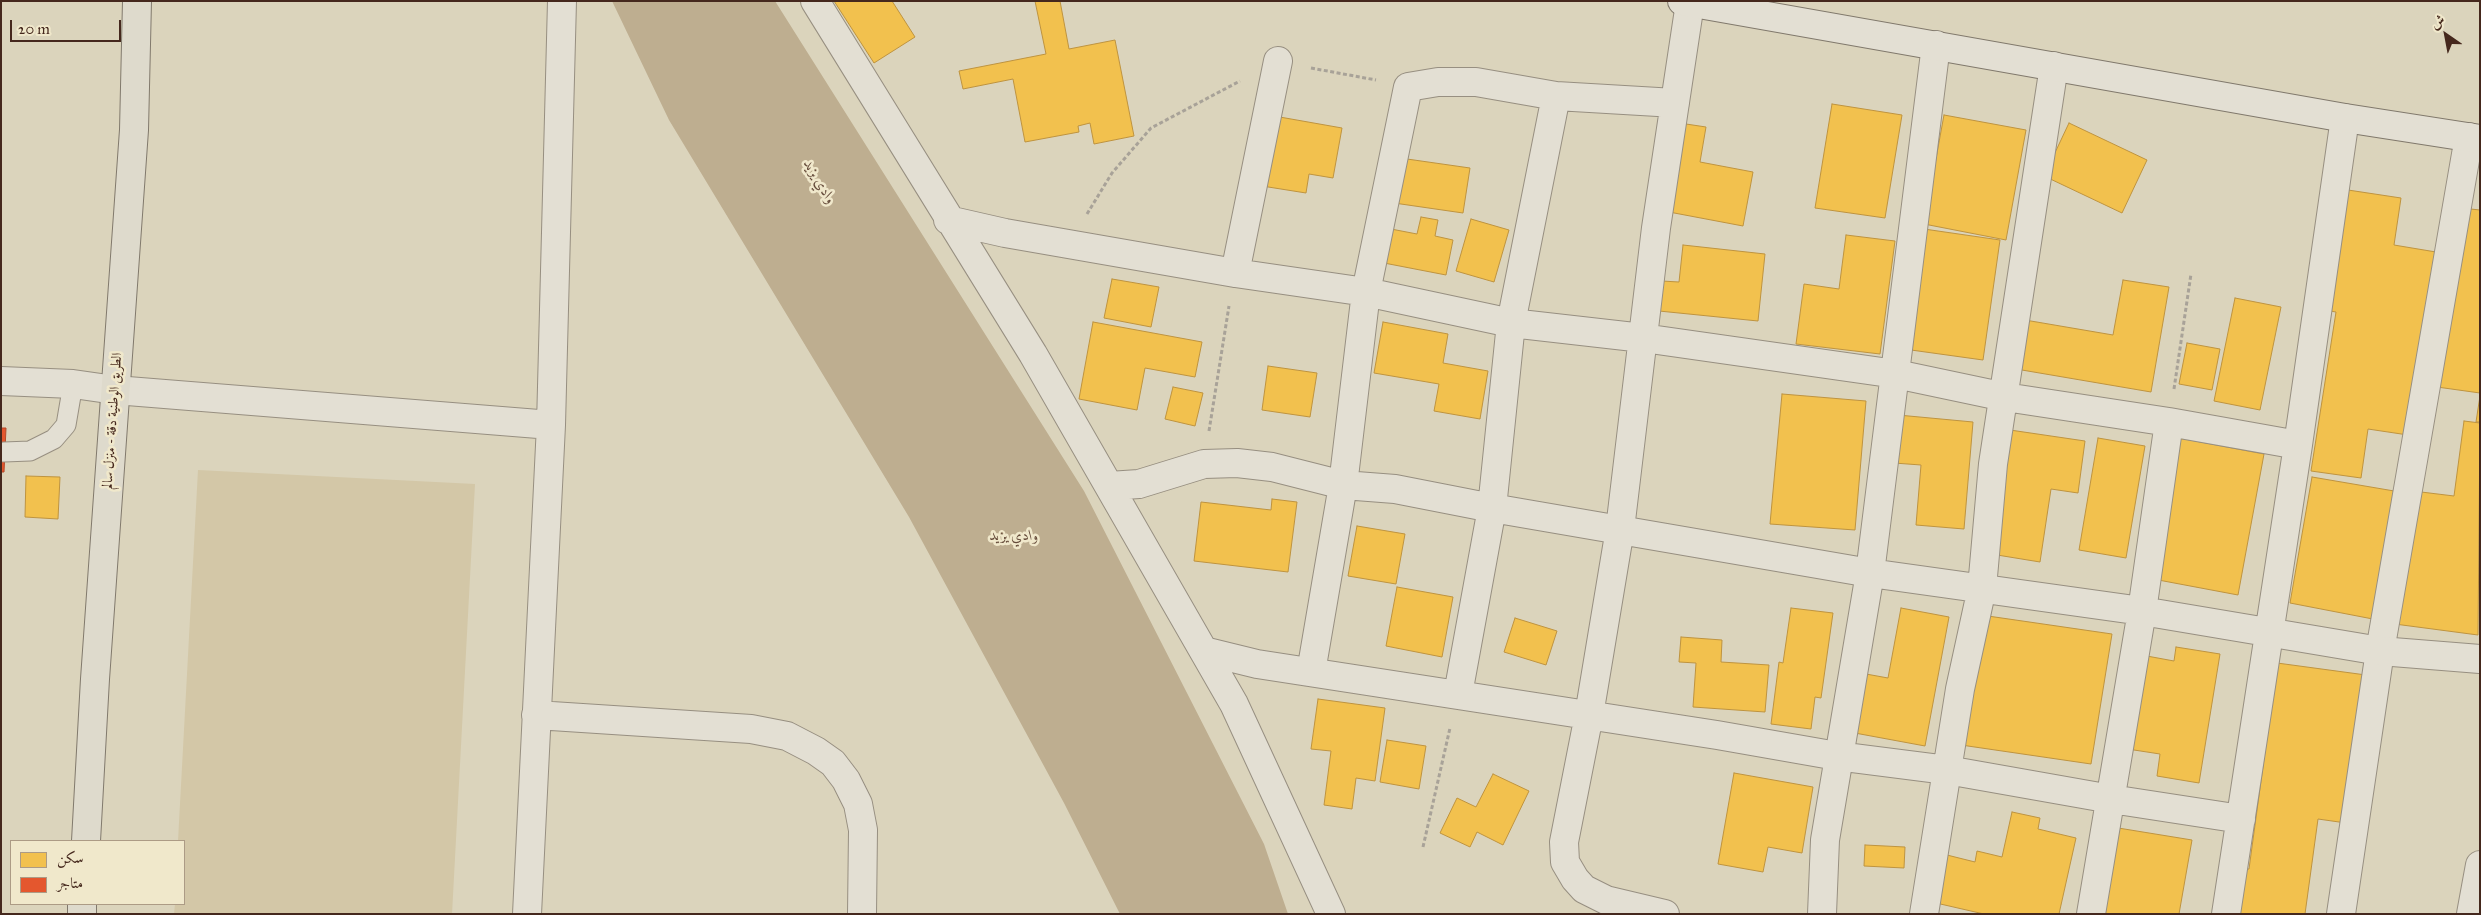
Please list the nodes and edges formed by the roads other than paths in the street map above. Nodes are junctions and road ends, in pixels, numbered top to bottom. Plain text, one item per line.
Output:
1 (137, 1) edge
2 (562, 1) edge
3 (815, 1) edge
4 (1686, 2) edge
5 (1936, 46) junction
6 (1278, 61) road end
7 (2054, 66) junction
8 (1556, 96) junction
9 (1674, 103) junction
10 (2345, 118) junction
11 (2474, 138) edge
12 (948, 220) junction
13 (1234, 273) junction
14 (1366, 292) junction
15 (1511, 323) junction
16 (1643, 338) junction
17 (1896, 374) junction
18 (1, 381) edge
19 (73, 384) junction
20 (116, 390) junction
21 (2005, 396) junction
22 (2169, 422) junction
23 (551, 425) junction
24 (2298, 445) junction
25 (4, 452) dead end
26 (1343, 485) junction
27 (1108, 486) junction
28 (1492, 508) junction
29 (1620, 529) junction
30 (1870, 573) junction
31 (1982, 588) junction
32 (2142, 611) junction
33 (2268, 632) junction
34 (1204, 651) junction
35 (2380, 651) junction
36 (2480, 659) edge
37 (1311, 672) junction
38 (1458, 694) junction
39 (536, 715) junction
40 (1589, 715) junction
41 (1838, 756) junction
42 (1947, 770) junction
43 (2111, 799) junction
44 (2241, 819) junction
45 (86, 840) edge
46 (2480, 865) edge
47 (527, 914) edge
48 (862, 914) edge
49 (1331, 914) edge
50 (1665, 914) edge
51 (1822, 914) edge
52 (1924, 914) edge
53 (2091, 914) edge
54 (2226, 914) edge
55 (2341, 914) edge
56 (2472, 914) edge

1 - 20 main road, الطريق الوطنية دقة - منزل سالم
2 - 23 street
3 - 12 street
4 - 5 street
4 - 9 street
5 - 7 street
5 - 17 street
6 - 13 street
7 - 10 street
7 - 21 street
8 - 9 street
8 - 14 street
8 - 15 street
9 - 16 street
10 - 11 street
10 - 24 street
11 - 35 street
12 - 13 street
12 - 27 street
13 - 14 street
14 - 15 street
14 - 26 street
15 - 16 street
15 - 28 street
16 - 17 street
16 - 29 street
17 - 21 street
17 - 30 street
18 - 19 street
19 - 20 street
19 - 25 lane
20 - 23 street
20 - 45 main road, الطريق الوطنية دقة - منزل سالم
21 - 22 street
21 - 31 street
22 - 24 street
22 - 32 street
23 - 39 street
24 - 33 street
26 - 27 street
26 - 28 street
26 - 37 street
27 - 34 street
28 - 29 street
28 - 38 street
29 - 30 street
29 - 40 street
30 - 31 street
30 - 41 street
31 - 32 street
31 - 42 street
32 - 33 street
32 - 43 street
33 - 35 street
33 - 44 street
34 - 37 street
34 - 49 street
35 - 36 street
35 - 55 street
37 - 38 street
38 - 40 street
39 - 47 street
39 - 48 street
40 - 41 street
40 - 50 street
41 - 42 street
41 - 51 street
42 - 43 street
42 - 52 street
43 - 44 street
43 - 53 street
44 - 54 street
46 - 56 street

